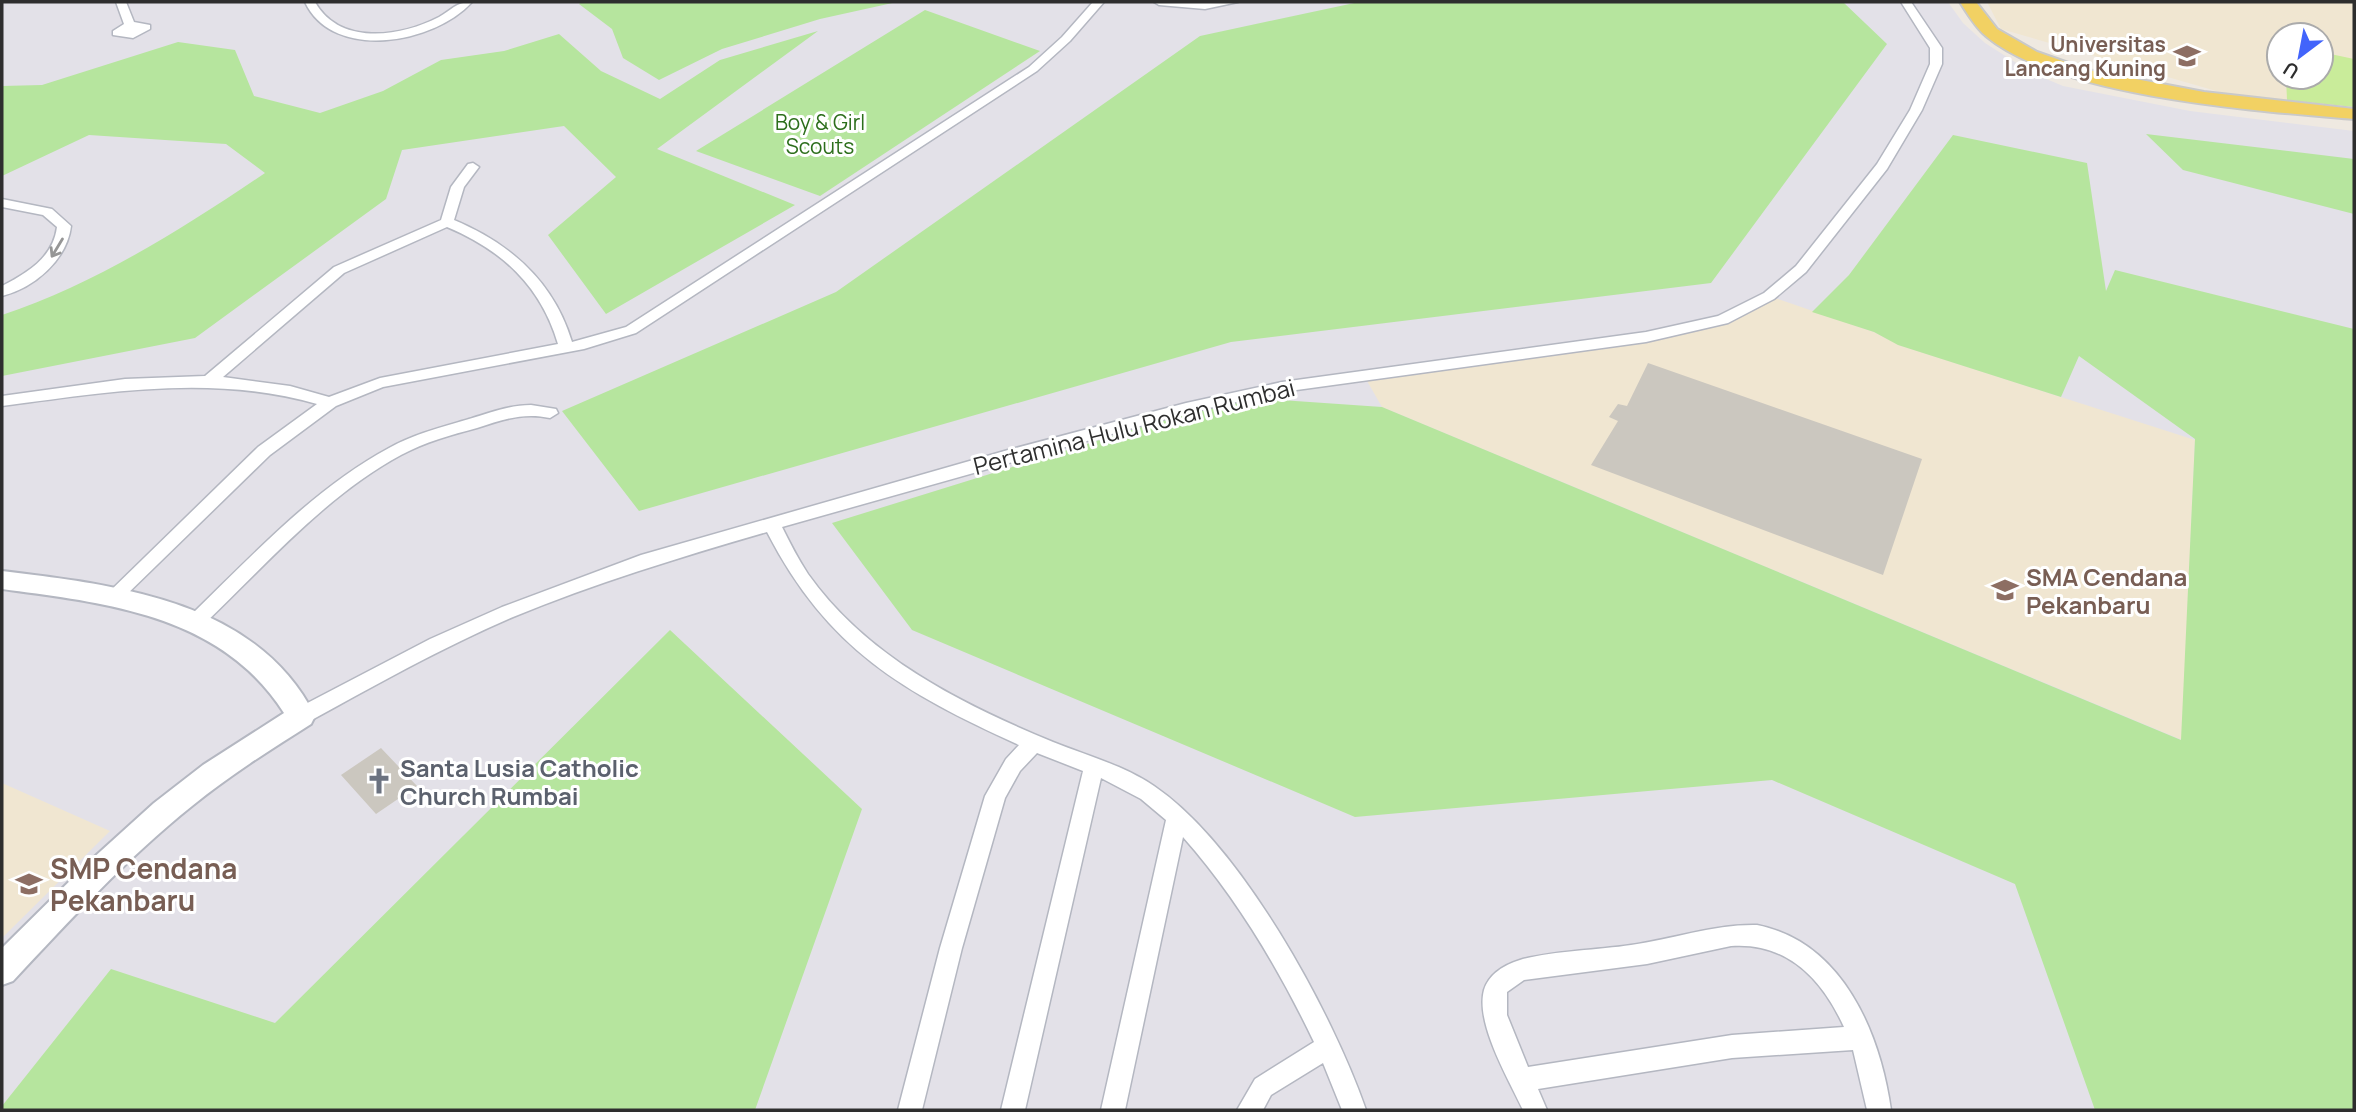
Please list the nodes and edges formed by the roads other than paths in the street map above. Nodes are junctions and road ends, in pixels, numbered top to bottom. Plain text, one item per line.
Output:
1 (121, 2) edge
2 (310, 2) edge
3 (467, 2) edge
4 (1099, 2) edge
5 (1159, 2) edge
6 (1233, 2) edge
7 (1906, 2) edge
8 (1968, 2) edge
9 (130, 25) dead end
10 (2354, 114) edge
11 (473, 167) dead end
12 (2, 203) edge
13 (447, 222) junction
14 (2, 292) edge
15 (566, 348) junction
16 (208, 382) junction
17 (2, 401) edge
18 (330, 402) junction
19 (550, 413) dead end
20 (771, 523) junction
21 (2, 580) edge
22 (115, 595) junction
23 (196, 621) junction
24 (301, 716) junction
25 (1034, 743) junction
26 (1094, 765) junction
27 (1177, 814) junction
28 (2, 970) edge
29 (1859, 1038) junction
30 (1328, 1047) junction
31 (1524, 1080) junction
32 (910, 1110) edge
33 (1013, 1110) edge
34 (1113, 1110) edge
35 (1249, 1110) edge
36 (1354, 1110) edge
37 (1535, 1110) edge
38 (1879, 1110) edge

1 - 9 street
2 - 3 street
4 - 15 street
5 - 6 street
7 - 20 street, Pertamina Hulu Rokan Rumbai
8 - 10 main road
11 - 13 street
12 -> 14 street
13 - 15 street
13 - 16 street
15 - 18 street
16 - 17 street
16 - 18 street
18 - 22 street
19 - 23 street
20 - 24 street, Pertamina Hulu Rokan Rumbai
20 - 25 street
21 - 22 street
22 - 23 street
23 - 24 street
24 - 28 street, Pertamina Hulu Rokan Rumbai
25 - 26 street
25 - 32 street
26 - 27 street
26 - 33 street
27 - 30 street
27 - 34 street
29 - 31 street
29 - 31 street
29 - 38 street
30 - 35 street
30 - 36 street
31 - 37 street

